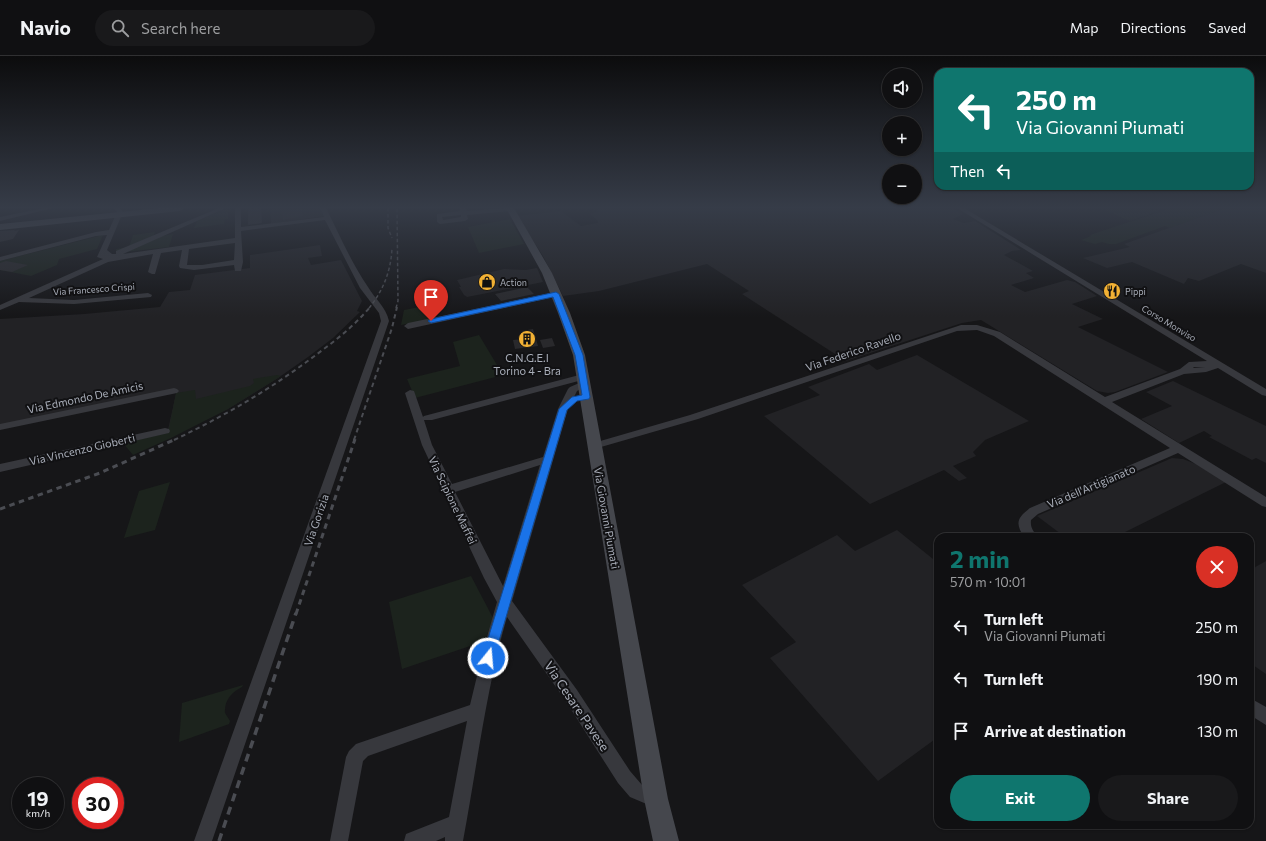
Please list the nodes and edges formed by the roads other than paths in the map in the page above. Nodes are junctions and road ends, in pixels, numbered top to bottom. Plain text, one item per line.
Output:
1 (55, 245) edge
2 (107, 245) edge
3 (139, 245) edge
4 (204, 245) edge
5 (238, 245) edge
6 (340, 245) edge
7 (531, 245) edge
8 (1020, 245) edge
9 (186, 247) junction
10 (104, 251) junction
11 (158, 251) junction
12 (116, 256) junction
13 (126, 256) junction
14 (0, 259) edge
15 (92, 266) junction
16 (152, 272) dead end
17 (556, 294) junction
18 (148, 295) dead end
19 (17, 300) junction
20 (0, 308) edge
21 (408, 326) dead end
22 (1192, 349) junction
23 (1192, 364) junction
24 (1218, 364) junction
25 (1204, 370) junction
26 (1183, 371) junction
27 (1246, 382) junction
28 (584, 386) junction
29 (174, 392) dead end
30 (410, 393) dead end
31 (1266, 394) edge
32 (1105, 401) junction
33 (428, 418) dead end
34 (0, 427) edge
35 (165, 431) dead end
36 (594, 446) junction
37 (1179, 448) junction
38 (549, 459) junction
39 (0, 468) edge
40 (447, 490) junction
41 (1266, 503) edge
42 (1028, 533) edge
43 (505, 603) junction
44 (1254, 708) edge
45 (476, 710) junction
46 (1266, 717) edge
47 (656, 799) junction
48 (456, 832) edge
49 (203, 841) edge
50 (339, 841) edge
51 (413, 841) edge
52 (666, 841) edge

1 - 14 street
2 - 10 street
3 - 12 street
4 - 9 street
5 - 9 street
6 - 49 street, Via Gorizia
7 - 17 street, Via Giovanni Piumati
8 - 22 street, Corso Monviso
9 - 11 street
10 - 12 street
10 - 15 street
11 - 13 street
11 - 16 street
12 - 13 street
13 - 15 street
15 - 19 street
17 - 21 street
17 - 28 street, Via Giovanni Piumati
18 - 19 street, Via Francesco Crispi
19 - 20 street
22 - 23 street
22 - 24 street, Corso Monviso
23 - 24 street
23 - 26 street
24 - 25 street
24 - 27 street, Corso Monviso
25 - 26 street
25 - 27 street
26 - 32 street
27 - 31 street, Corso Monviso
28 - 33 street
28 - 36 street, Via Giovanni Piumati
28 - 38 street
29 - 34 street, Via Edmondo De Amicis
30 - 40 street, Via Scipione Maffei
32 - 36 street, Via Federico Ravello
32 - 37 street
35 - 39 street, Via Vincenzo Gioberti
36 - 47 street, Via Giovanni Piumati
37 - 41 street
37 - 42 street, Via dell'Artigianato
38 - 40 street
38 - 43 street
40 - 43 street, Via Scipione Maffei
43 - 45 street
43 - 47 street, Via Cesare Pavese
44 - 46 street
45 - 48 street
45 - 50 street
47 - 52 street, Via Giovanni Piumati
48 - 51 street

